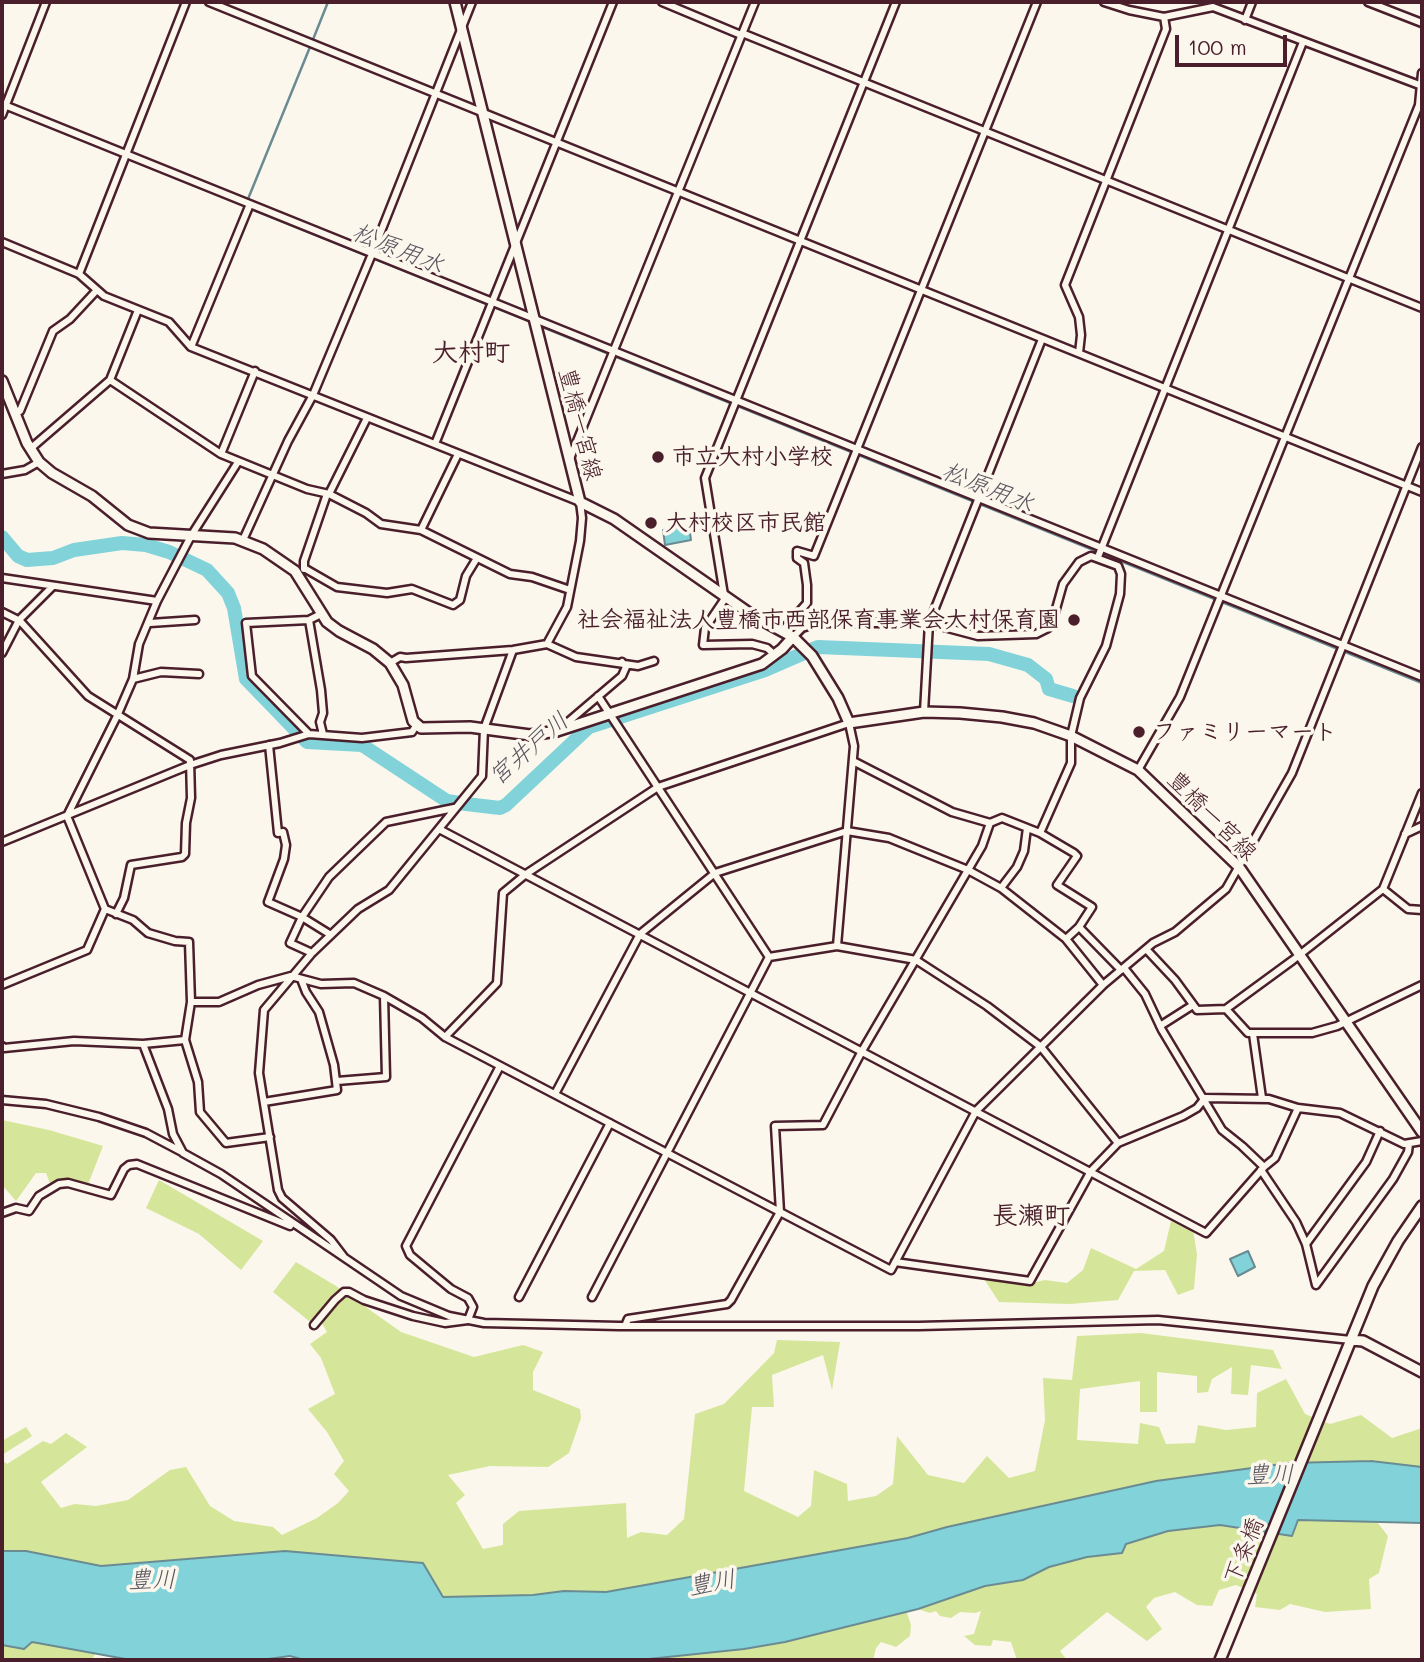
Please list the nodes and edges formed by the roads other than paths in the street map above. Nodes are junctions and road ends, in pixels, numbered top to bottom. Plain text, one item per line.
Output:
1 (46, 2) edge
2 (186, 2) edge
3 (209, 2) edge
4 (454, 2) edge
5 (472, 2) edge
6 (613, 2) edge
7 (662, 2) edge
8 (755, 2) edge
9 (896, 2) edge
10 (1037, 2) edge
11 (1104, 2) edge
12 (1252, 2) edge
13 (1368, 2) edge
14 (1164, 17) junction
15 (1245, 20) junction
16 (1422, 23) edge
17 (461, 28) junction
18 (742, 34) junction
19 (1303, 41) junction
20 (1422, 73) edge
21 (864, 82) junction
22 (1422, 86) edge
23 (435, 93) junction
24 (4, 104) edge
25 (482, 112) junction
26 (2, 115) edge
27 (985, 131) junction
28 (556, 143) junction
29 (124, 154) junction
30 (1107, 180) junction
31 (678, 192) junction
32 (250, 205) junction
33 (1228, 229) junction
34 (799, 241) junction
35 (2, 243) edge
36 (515, 245) junction
37 (371, 256) junction
38 (79, 274) junction
39 (1349, 279) junction
40 (97, 290) junction
41 (921, 290) junction
42 (493, 306) junction
43 (1422, 308) edge
44 (138, 310) junction
45 (535, 319) junction
46 (1042, 339) junction
47 (191, 346) junction
48 (1079, 353) junction
49 (614, 354) junction
50 (255, 371) junction
51 (110, 380) junction
52 (2, 381) edge
53 (1164, 389) junction
54 (313, 395) junction
55 (735, 403) junction
56 (15, 414) junction
57 (367, 418) junction
58 (1286, 436) junction
59 (435, 444) junction
60 (1422, 447) edge
61 (30, 449) junction
62 (856, 452) junction
63 (221, 454) junction
64 (458, 454) junction
65 (238, 461) junction
66 (569, 461) junction
67 (39, 462) junction
68 (2, 474) edge
69 (273, 475) junction
70 (1407, 486) junction
71 (1422, 492) edge
72 (328, 494) junction
73 (977, 500) junction
74 (580, 502) junction
75 (421, 530) junction
76 (191, 536) junction
77 (243, 540) junction
78 (1100, 552) junction
79 (477, 558) junction
80 (304, 568) junction
81 (300, 577) junction
82 (2, 578) edge
83 (53, 586) junction
84 (570, 590) junction
85 (725, 596) junction
86 (1220, 599) junction
87 (157, 601) junction
88 (2, 612) edge
89 (321, 614) junction
90 (19, 620) junction
91 (195, 620) dead end
92 (309, 620) junction
93 (150, 623) junction
94 (929, 623) junction
95 (783, 629) junction
96 (793, 637) junction
97 (547, 644) junction
98 (1342, 648) junction
99 (513, 650) junction
100 (2, 653) edge
101 (775, 655) junction
102 (654, 661) dead end
103 (622, 662) junction
104 (390, 663) junction
105 (199, 674) dead end
106 (1422, 677) edge
107 (133, 679) junction
108 (598, 696) junction
109 (924, 712) junction
110 (117, 716) junction
111 (613, 718) junction
112 (849, 723) junction
113 (416, 726) junction
114 (484, 729) junction
115 (557, 731) junction
116 (308, 734) junction
117 (323, 734) junction
118 (1071, 736) junction
119 (269, 745) junction
120 (853, 761) junction
121 (190, 765) junction
122 (1138, 770) junction
123 (659, 787) junction
124 (1422, 793) edge
125 (456, 807) junction
126 (67, 816) junction
127 (990, 823) junction
128 (1422, 826) edge
129 (1027, 828) junction
130 (439, 829) junction
131 (847, 831) junction
132 (1040, 833) junction
133 (1405, 834) junction
134 (2, 842) edge
135 (1239, 867) junction
136 (968, 870) junction
137 (715, 873) junction
138 (526, 874) junction
139 (1001, 888) junction
140 (1383, 889) junction
141 (105, 909) junction
142 (1422, 910) edge
143 (116, 914) junction
144 (302, 917) junction
145 (1079, 927) junction
146 (640, 934) junction
147 (331, 935) junction
148 (1066, 939) junction
149 (837, 946) junction
150 (1146, 949) junction
151 (313, 953) junction
152 (1301, 955) junction
153 (769, 957) junction
154 (916, 960) junction
155 (1122, 969) junction
156 (291, 976) junction
157 (301, 979) junction
158 (2, 985) edge
159 (1103, 985) junction
160 (1422, 985) edge
161 (751, 992) junction
162 (384, 996) junction
163 (191, 1002) junction
164 (1194, 1005) junction
165 (1227, 1009) junction
166 (1348, 1022) junction
167 (1160, 1026) junction
168 (1253, 1034) junction
169 (445, 1037) junction
170 (186, 1040) junction
171 (143, 1044) junction
172 (2, 1046) edge
173 (1041, 1047) junction
174 (862, 1051) junction
175 (500, 1066) junction
176 (337, 1081) junction
177 (555, 1094) junction
178 (1262, 1098) junction
179 (2, 1100) edge
180 (1202, 1100) junction
181 (264, 1102) junction
182 (1298, 1108) junction
183 (976, 1111) junction
184 (610, 1123) junction
185 (1380, 1131) junction
186 (1422, 1132) edge
187 (270, 1137) junction
188 (1422, 1140) edge
189 (1118, 1143) junction
190 (1409, 1144) junction
191 (666, 1152) junction
192 (183, 1153) junction
193 (1262, 1169) junction
194 (1091, 1171) junction
195 (1422, 1206) edge
196 (780, 1212) junction
197 (2, 1213) edge
198 (301, 1231) junction
199 (1306, 1244) junction
200 (347, 1261) junction
201 (895, 1262) junction
202 (519, 1297) dead end
203 (592, 1297) dead end
204 (468, 1320) junction
205 (314, 1325) dead end
206 (625, 1326) junction
207 (1351, 1340) junction
208 (1422, 1372) edge
209 (1220, 1660) edge

1 - 24 street
2 - 29 street
3 - 23 street
4 - 17 main road, 豊橋一宮線
5 - 17 street
6 - 28 street
7 - 18 street
8 - 18 street
9 - 21 street
10 - 27 street
11 - 14 street
12 - 15 street
13 - 16 street
14 - 15 street
14 - 30 street
15 - 19 street
17 - 23 street
17 - 25 main road, 豊橋一宮線
18 - 21 street
18 - 31 street
19 - 22 street
19 - 33 street
20 - 22 street
21 - 27 street
21 - 34 street
22 - 39 street
23 - 25 street
23 - 37 street
24 - 26 street
24 - 29 street
25 - 28 street
25 - 36 main road, 豊橋一宮線
27 - 30 street
27 - 41 street
28 - 31 street
28 - 36 street
29 - 32 street
29 - 38 street
30 - 33 street
30 - 48 street
31 - 34 street
31 - 49 street
32 - 37 street
32 - 47 street
33 - 39 street
33 - 53 street
34 - 41 street
34 - 55 street
35 - 38 street
36 - 42 street
36 - 45 main road, 豊橋一宮線
37 - 42 street
37 - 54 street
38 - 40 street
39 - 43 street
39 - 58 street
40 - 44 street
40 - 56 street
41 - 46 street
41 - 62 street
42 - 45 street
42 - 59 street
44 - 47 street
44 - 51 street
45 - 49 street
45 - 66 main road, 豊橋一宮線
46 - 48 street
46 - 73 street
47 - 50 street
48 - 53 street
49 - 55 street
49 - 66 street
50 - 54 street
50 - 63 street
51 - 61 street
51 - 63 street
52 - 56 main road
53 - 58 street
53 - 78 street
54 - 57 street
54 - 69 street
55 - 62 street
55 - 85 street
56 - 61 main road
57 - 59 street
57 - 72 street
58 - 70 street
58 - 86 street
59 - 64 street
60 - 70 street
61 - 67 main road
62 - 73 street
62 - 95 street
63 - 65 street
64 - 74 street
64 - 75 street
65 - 69 street
65 - 76 street
66 - 74 main road, 豊橋一宮線
67 - 68 street
67 - 76 main road
69 - 72 street
69 - 77 street
70 - 71 street
70 - 98 street
72 - 75 street
72 - 80 street
73 - 78 street
73 - 94 street
74 - 84 street
74 - 85 main road, 豊橋一宮線
75 - 79 street
76 - 77 main road
76 - 87 street
77 - 81 main road
78 - 86 street
78 - 94 street
78 - 118 street
79 - 80 street
79 - 84 street
80 - 81 street
81 - 89 main road
82 - 83 street
83 - 87 street
83 - 90 street
84 - 97 street
85 - 95 main road, 豊橋一宮線
85 - 101 street
86 - 98 street
86 - 122 street
87 - 93 street
88 - 90 street
89 - 92 street
89 - 104 main road
90 - 100 street
90 - 110 street
91 - 93 street
92 - 116 street
92 - 117 street
93 - 107 street
94 - 96 street
94 - 109 street
95 - 96 main road, 豊橋一宮線
96 - 101 main road
96 - 112 main road, 豊橋一宮線
97 - 99 street
97 - 103 street
98 - 106 street
98 - 135 street
99 - 104 street
99 - 114 street
101 - 111 main road
102 - 103 street
103 - 108 street
104 - 113 main road
105 - 107 street
107 - 110 street
108 - 111 street
108 - 115 street
109 - 112 main road, 豊橋一宮線
109 - 118 main road, 豊橋一宮線
110 - 121 street
110 - 126 street
111 - 115 main road
111 - 123 street
112 - 120 street
112 - 123 street
113 - 114 main road
113 - 117 street
114 - 115 main road
114 - 125 street
116 - 117 street
116 - 119 street
118 - 122 main road, 豊橋一宮線
118 - 132 street
119 - 121 street
119 - 144 street
120 - 127 street
120 - 131 street
121 - 126 street
121 - 143 street
122 - 135 main road, 豊橋一宮線
123 - 137 street
123 - 138 street
124 - 133 street
125 - 130 street
125 - 144 street
126 - 134 street
126 - 141 street
127 - 129 street
127 - 136 street
128 - 133 street
129 - 132 street
129 - 139 street
130 - 138 street
130 - 147 street
131 - 136 street
131 - 137 street
131 - 149 street
132 - 145 street
133 - 140 street
135 - 150 street
135 - 152 main road, 豊橋一宮線
136 - 139 street
136 - 154 street
137 - 146 street
137 - 153 street
138 - 146 street
138 - 169 street
139 - 148 street
140 - 142 street
140 - 152 street
141 - 143 street
141 - 158 street
143 - 163 street
144 - 147 street
144 - 151 street
145 - 148 street
145 - 155 street
146 - 161 street
146 - 177 street
147 - 151 street
148 - 159 street
149 - 153 street
149 - 154 street
150 - 155 street
150 - 164 street
151 - 156 street
152 - 165 street
152 - 166 main road, 豊橋一宮線
153 - 161 street
154 - 173 street
154 - 174 street
155 - 159 street
155 - 167 street
156 - 157 street
156 - 163 street
156 - 181 street
157 - 162 street
157 - 176 street
159 - 173 street
160 - 166 street
161 - 174 street
161 - 191 street
162 - 169 street
162 - 176 street
163 - 170 street
164 - 165 street
164 - 167 street
165 - 168 street
166 - 168 street
166 - 186 main road, 豊橋一宮線
167 - 180 street
168 - 178 street
169 - 175 street
170 - 171 street
170 - 187 street
171 - 172 street
171 - 192 street
173 - 183 street
173 - 189 street
174 - 183 street
174 - 196 street
175 - 177 street
175 - 204 street
176 - 181 street
177 - 184 street
178 - 180 street
178 - 182 street
179 - 192 street
180 - 189 street
180 - 193 street
181 - 187 street
182 - 185 street
182 - 193 street
183 - 194 street
183 - 201 street
184 - 191 street
184 - 202 street
185 - 190 street
185 - 199 street
187 - 200 street
188 - 190 street
189 - 194 street
190 - 199 street
191 - 196 street
191 - 203 street
192 - 198 street
193 - 194 street
193 - 199 street
194 - 201 street
195 - 207 main road
196 - 201 street
196 - 206 street
197 - 198 street
198 - 200 street
200 - 204 street
204 - 205 street
204 - 206 street
206 - 207 street
207 - 208 main road
207 - 209 main road, 下条橋

